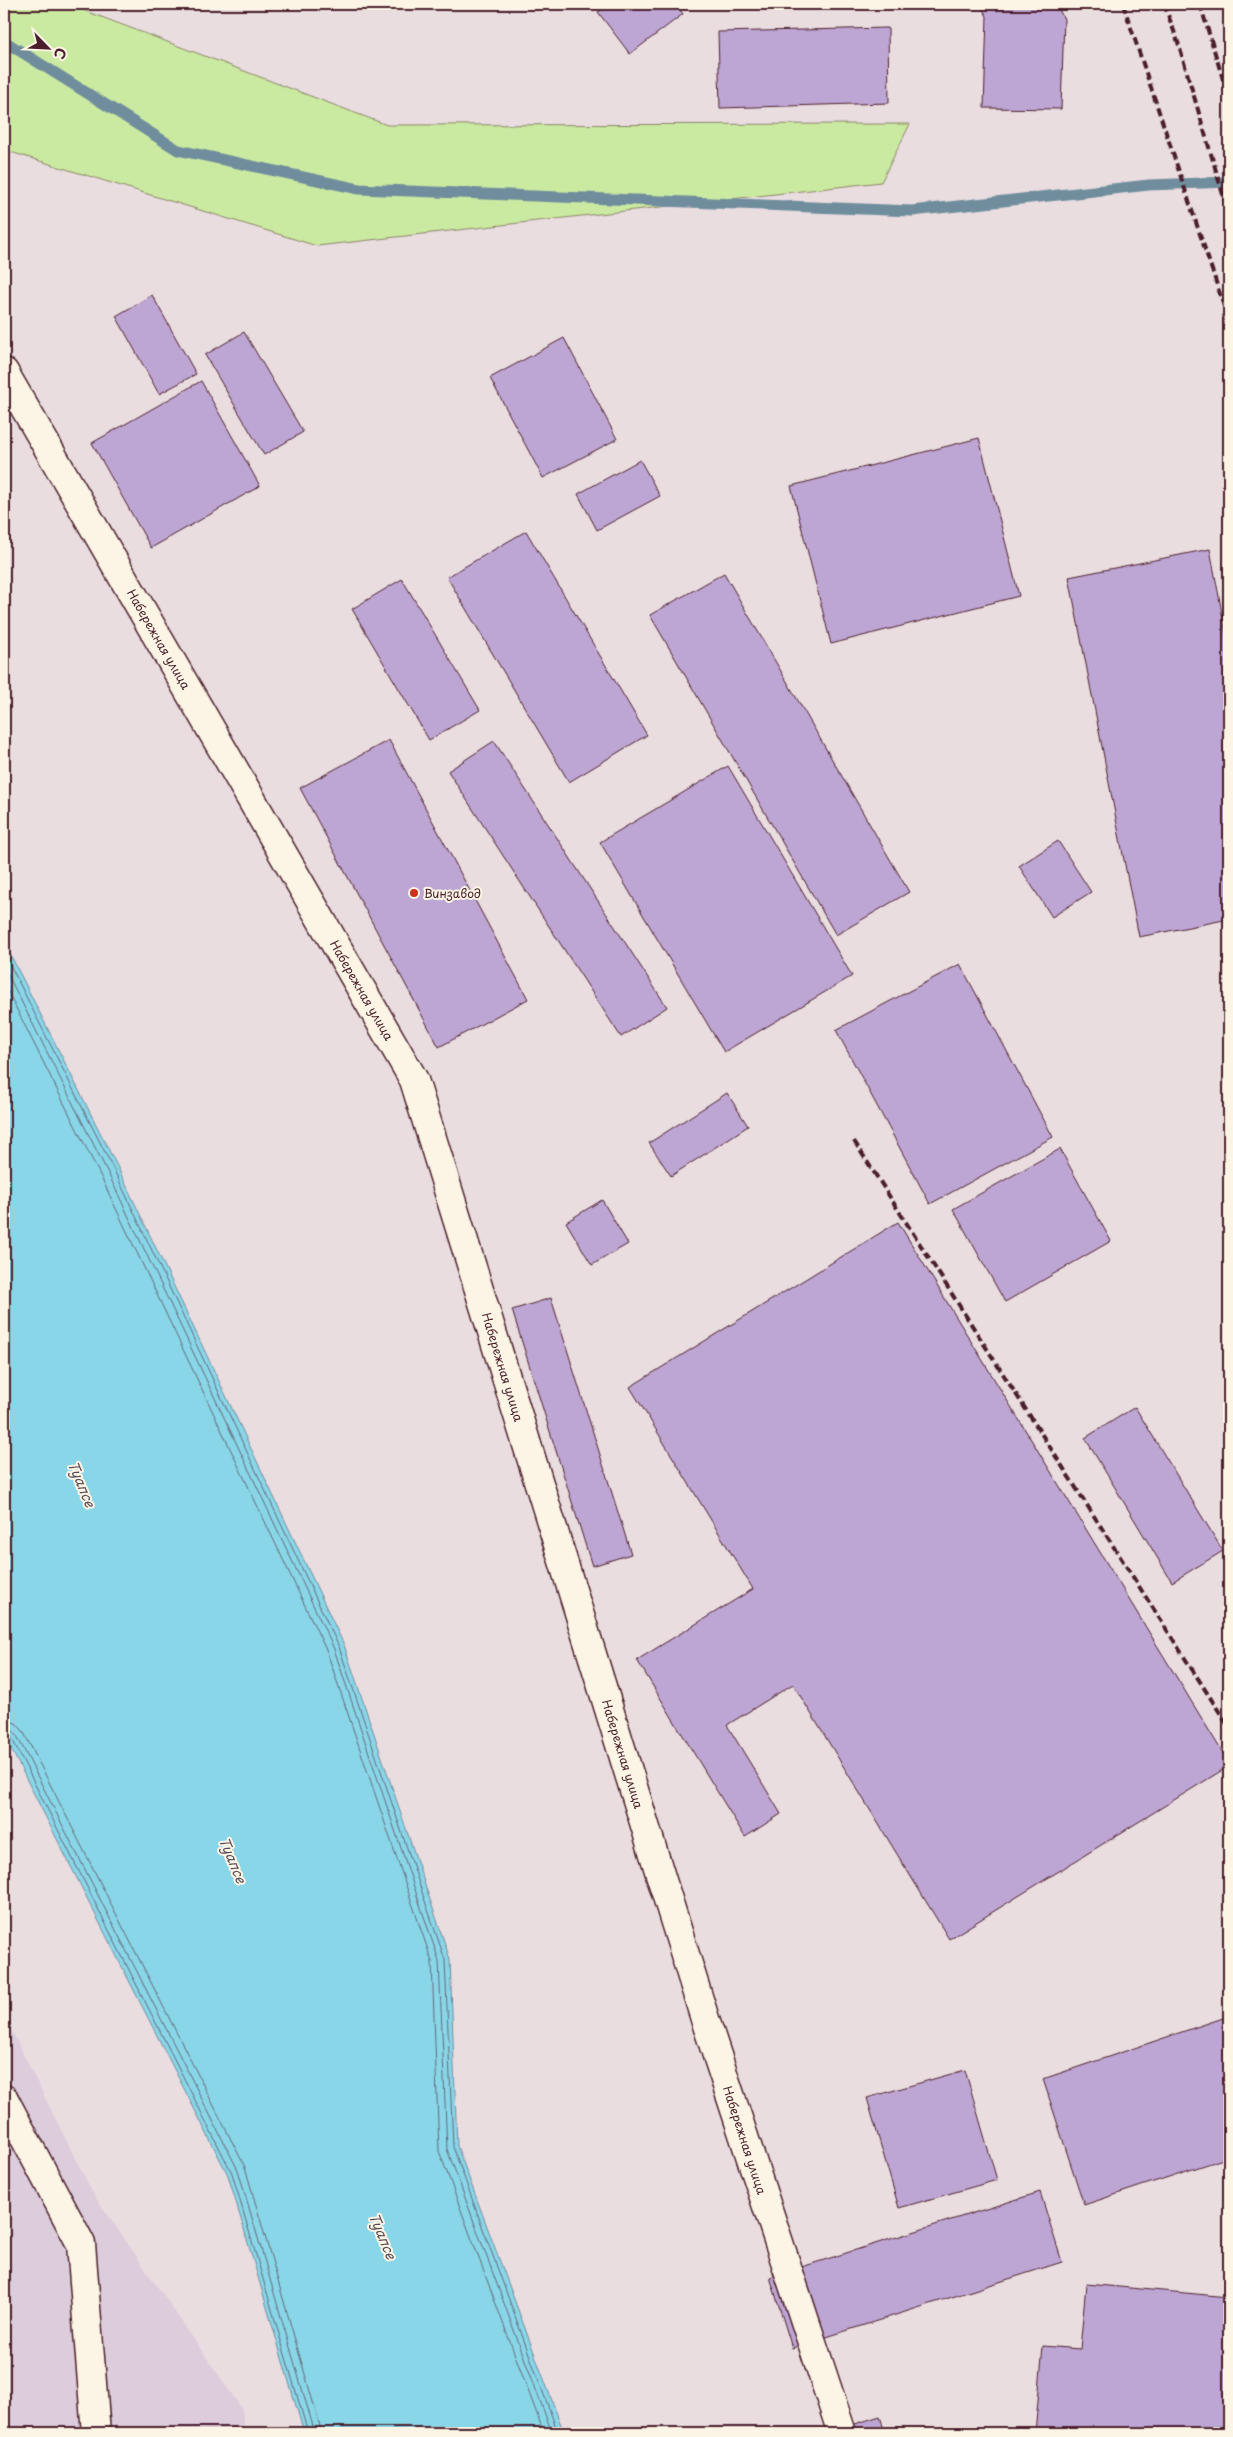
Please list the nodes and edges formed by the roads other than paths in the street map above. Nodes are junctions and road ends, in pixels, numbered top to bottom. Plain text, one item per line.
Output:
1 (4, 372) edge
2 (4, 2099) edge
3 (96, 2433) edge
4 (842, 2433) edge

1 - 4 street, Набережная улица
2 - 3 street

